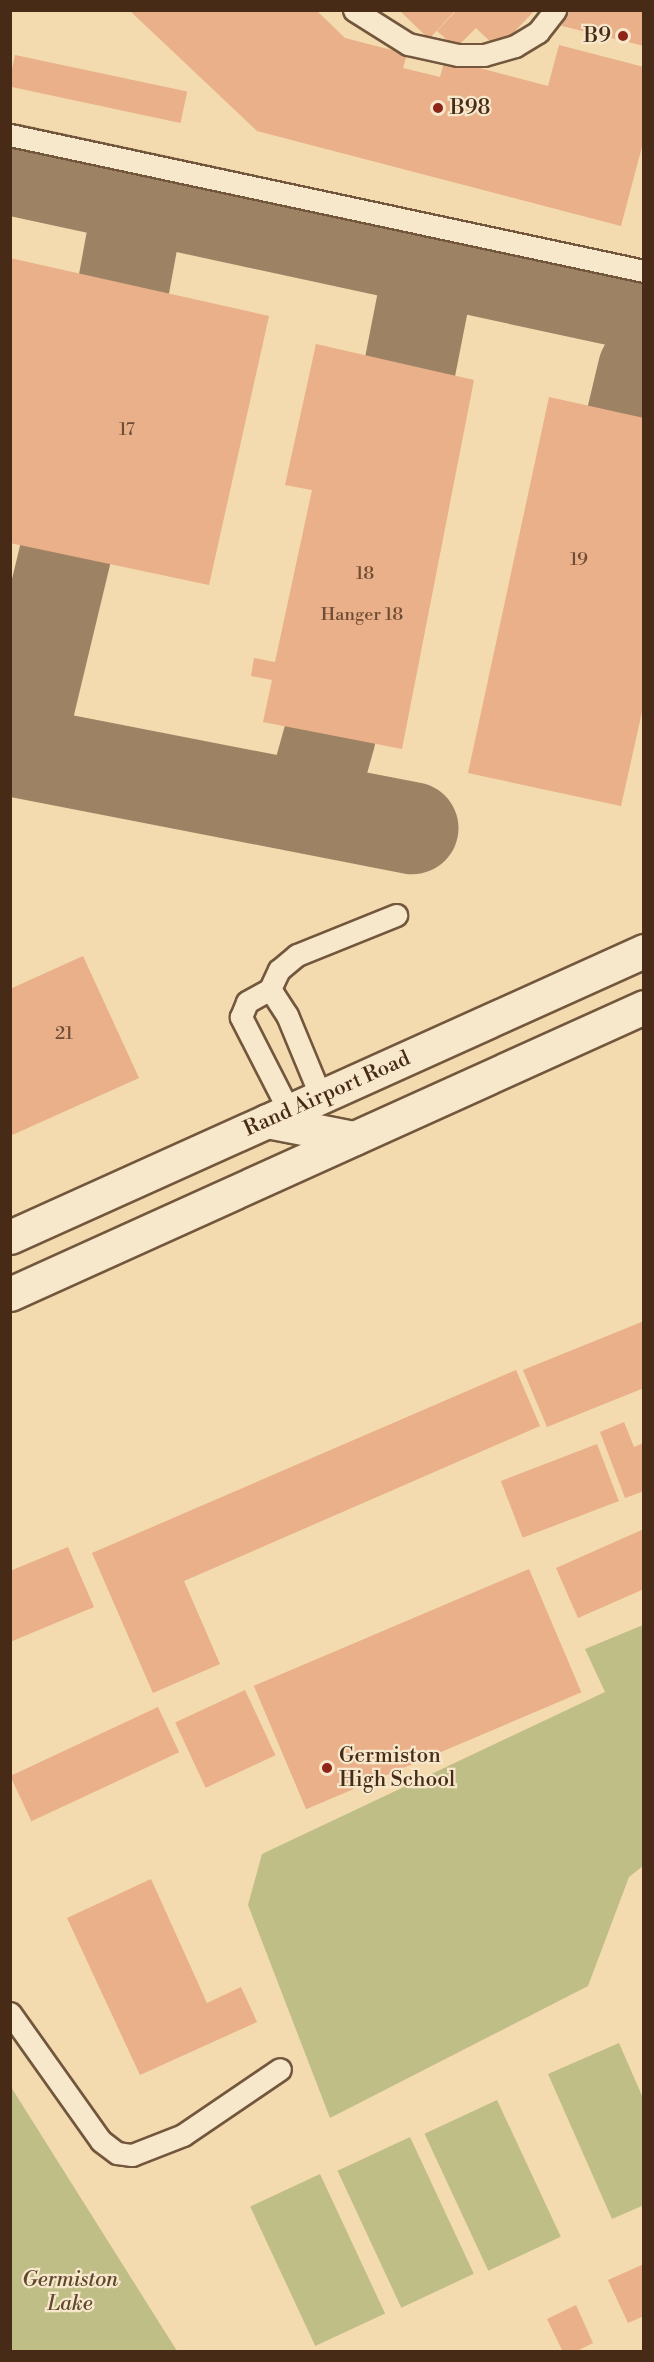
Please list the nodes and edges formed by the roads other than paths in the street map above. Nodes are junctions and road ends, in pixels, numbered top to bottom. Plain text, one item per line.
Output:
1 (354, 10) edge
2 (555, 10) edge
3 (10, 135) edge
4 (644, 271) edge
5 (396, 915) dead end
6 (644, 951) edge
7 (270, 989) junction
8 (644, 1007) edge
9 (321, 1097) junction
10 (278, 1116) junction
11 (354, 1138) junction
12 (10, 1237) edge
13 (10, 1294) edge
14 (10, 2013) edge
15 (280, 2069) dead end

1 - 2 lane
3 - 4 lane
5 - 7 lane
6 - 9 street, Rand Airport Road
7 - 9 lane
7 - 10 lane
8 - 11 street
9 - 10 street, Rand Airport Road
10 - 11 street
10 - 12 street, Rand Airport Road
11 - 13 street
14 - 15 lane

